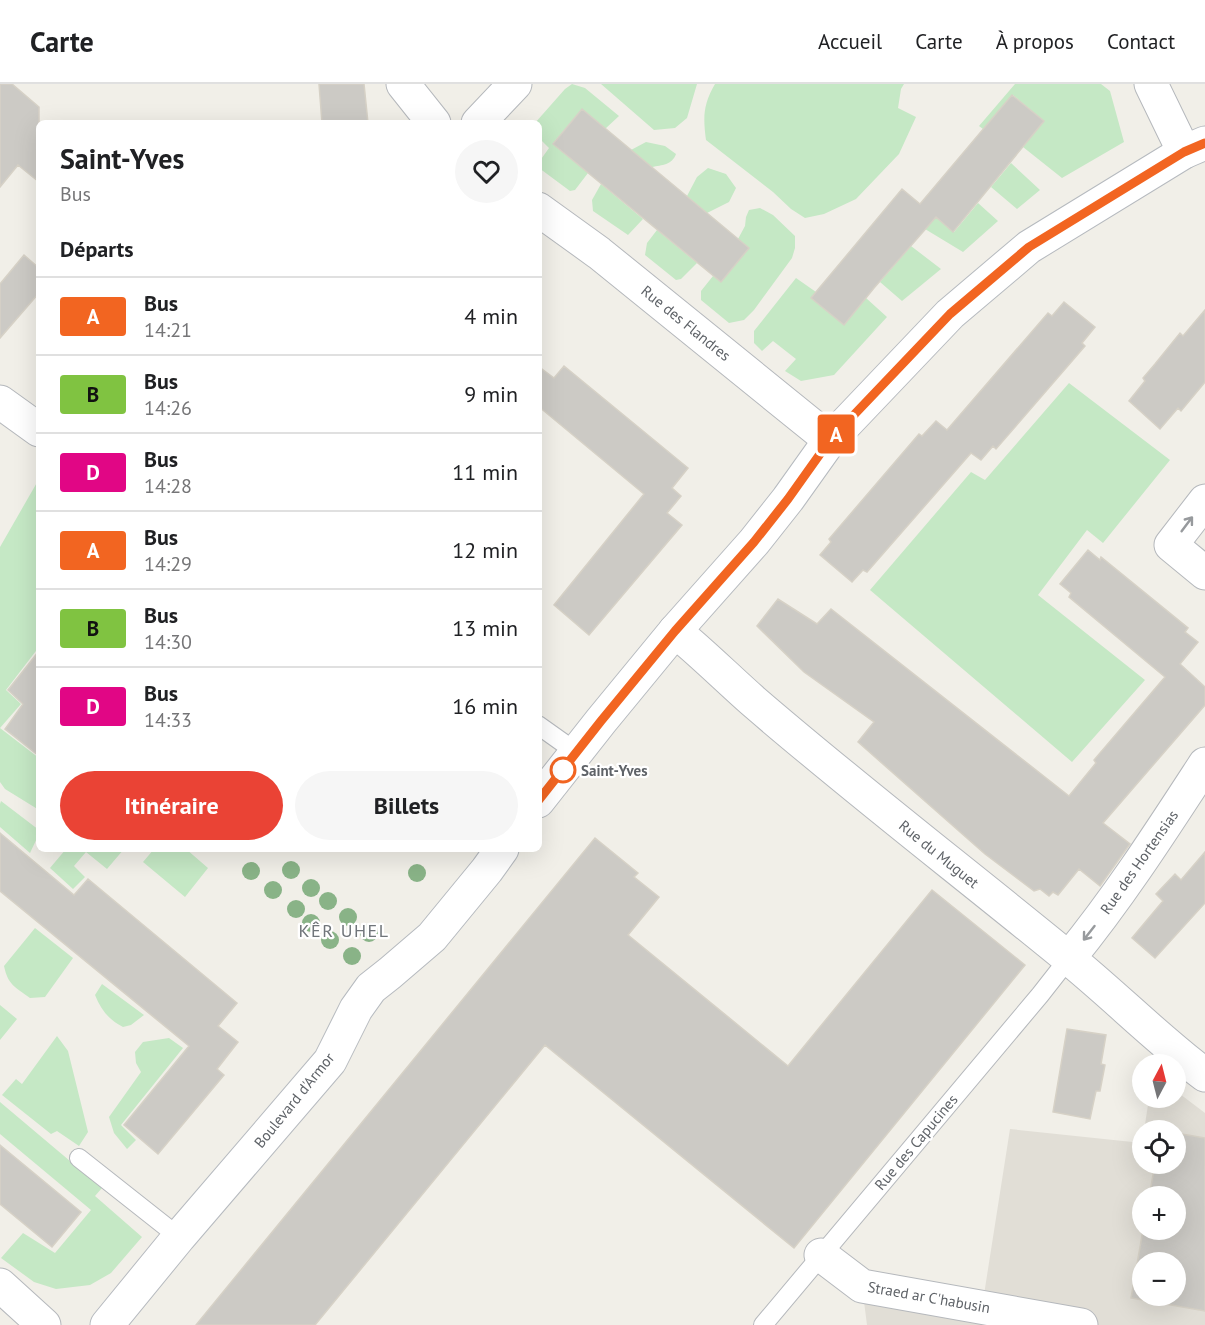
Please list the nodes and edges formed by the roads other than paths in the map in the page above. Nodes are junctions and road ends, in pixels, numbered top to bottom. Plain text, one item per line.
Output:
1 (403, 84) edge
2 (1151, 84) edge
3 (512, 85) edge
4 (432, 120) edge
5 (481, 120) edge
6 (1194, 148) edge
7 (542, 216) edge
8 (0, 402) edge
9 (36, 428) edge
10 (830, 440) junction
11 (1205, 501) edge
12 (1205, 573) edge
13 (675, 631) junction
14 (542, 728) edge
15 (576, 752) junction
16 (1205, 764) edge
17 (542, 796) edge
18 (500, 852) edge
19 (1069, 958) junction
20 (1205, 1074) edge
21 (79, 1158) dead end
22 (179, 1237) junction
23 (821, 1255) junction
24 (0, 1285) edge
25 (44, 1325) edge
26 (107, 1325) edge
27 (763, 1325) edge
28 (1081, 1325) edge

1 - 4 street
2 - 6 street
3 - 5 street
6 - 10 street
7 - 10 street, Rue des Flandres
8 - 9 street
10 - 13 street
12 -> 11 street
13 - 15 street
13 - 19 street, Rue du Muguet
14 - 15 lane
15 - 17 street
16 -> 19 street, Rue des Hortensias
18 - 22 street, Boulevard d'Armor
19 - 20 street, Rue du Muguet
19 - 23 lane, Rue des Capucines
21 - 22 lane
22 - 26 street, Boulevard d'Armor
23 - 27 lane, Rue des Capucines
23 - 28 street, Straed ar C'habusin
24 - 25 street

